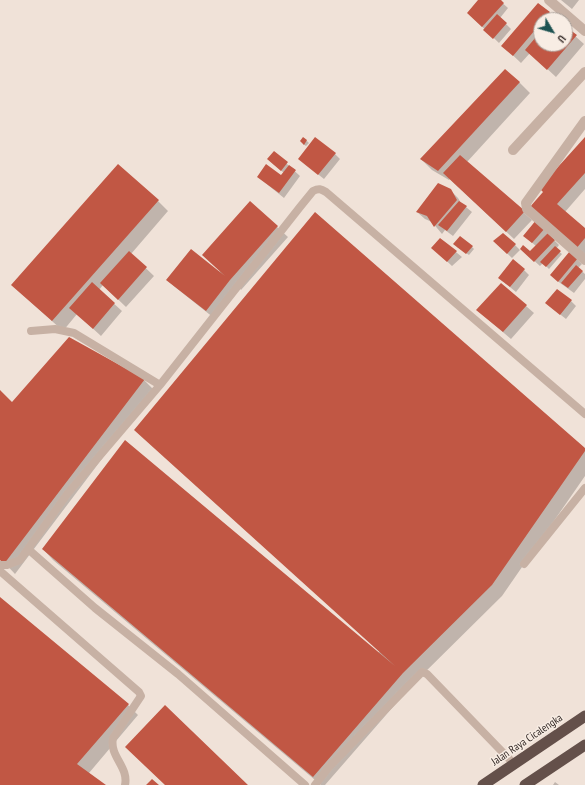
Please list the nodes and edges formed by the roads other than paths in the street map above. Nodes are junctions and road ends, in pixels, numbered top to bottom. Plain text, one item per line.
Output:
1 (549, 0) edge
2 (585, 31) edge
3 (585, 72) edge
4 (585, 121) edge
5 (513, 150) dead end
6 (585, 260) edge
7 (31, 332) dead end
8 (160, 384) junction
9 (585, 414) edge
10 (585, 488) edge
11 (28, 549) junction
12 (524, 564) dead end
13 (0, 565) edge
14 (0, 571) edge
15 (585, 716) edge
16 (585, 745) edge
17 (514, 764) junction
18 (125, 785) edge
19 (305, 785) edge
20 (315, 785) edge
21 (483, 785) edge
22 (525, 785) edge

1 - 2 street
3 - 5 street
4 - 6 street
7 - 8 lane
8 - 9 lane
8 - 11 lane
10 - 12 lane
11 - 13 lane
11 - 19 lane
14 - 18 lane
15 - 17 highway, Jalan Raya Cicalengka
16 - 22 highway
17 - 20 lane
17 - 21 highway, Jalan Raya Cicalengka

